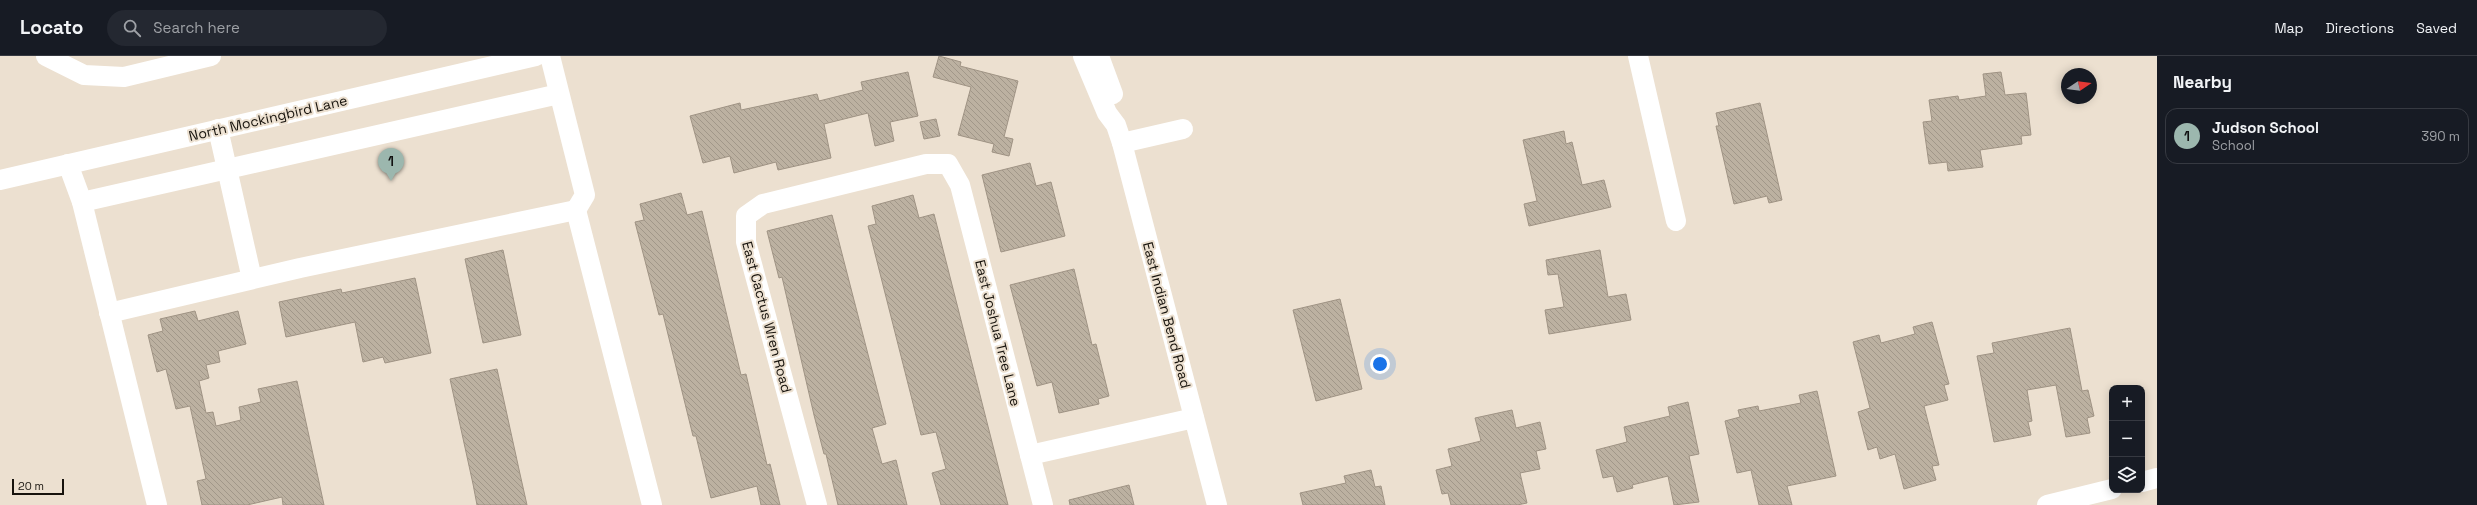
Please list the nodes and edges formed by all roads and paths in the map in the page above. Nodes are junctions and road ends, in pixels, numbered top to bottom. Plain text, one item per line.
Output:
1 (211, 56) edge
2 (550, 56) edge
3 (1082, 56) edge
4 (1099, 56) edge
5 (1638, 56) edge
6 (524, 57) edge
7 (48, 58) edge
8 (559, 94) junction
9 (218, 129) junction
10 (1183, 129) dead end
11 (1119, 134) junction
12 (68, 164) junction
13 (948, 164) joint
14 (227, 169) junction
15 (0, 180) edge
16 (82, 202) junction
17 (576, 210) junction
18 (1676, 221) dead end
19 (252, 279) junction
20 (109, 312) junction
21 (1194, 418) junction
22 (1030, 455) junction
23 (2157, 478) edge
24 (2145, 481) edge
25 (2109, 490) edge
26 (157, 505) edge
27 (652, 505) edge
28 (817, 505) edge
29 (1043, 505) edge
30 (1217, 505) edge
31 (2047, 505) edge

1 - 7 street
2 - 8 street
3 - 11 street, East Indian Bend Road
4 - 11 street, East Indian Bend Road
5 - 18 street
6 - 9 street, North Mockingbird Lane
8 - 14 street
8 - 17 street
9 - 12 street, North Mockingbird Lane
9 - 14 street
10 - 11 street
11 - 21 street, East Indian Bend Road
12 - 15 street, North Mockingbird Lane
12 - 16 street
13 - 22 street, East Joshua Tree Lane
13 - 28 street, East Cactus Wren Road
14 - 16 street
14 - 19 street
16 - 20 street
17 - 19 street
17 - 27 street
19 - 20 street
20 - 26 street
21 - 22 street
21 - 30 street, East Indian Bend Road
22 - 29 street, East Joshua Tree Lane
23 - 24 street
25 - 31 street

